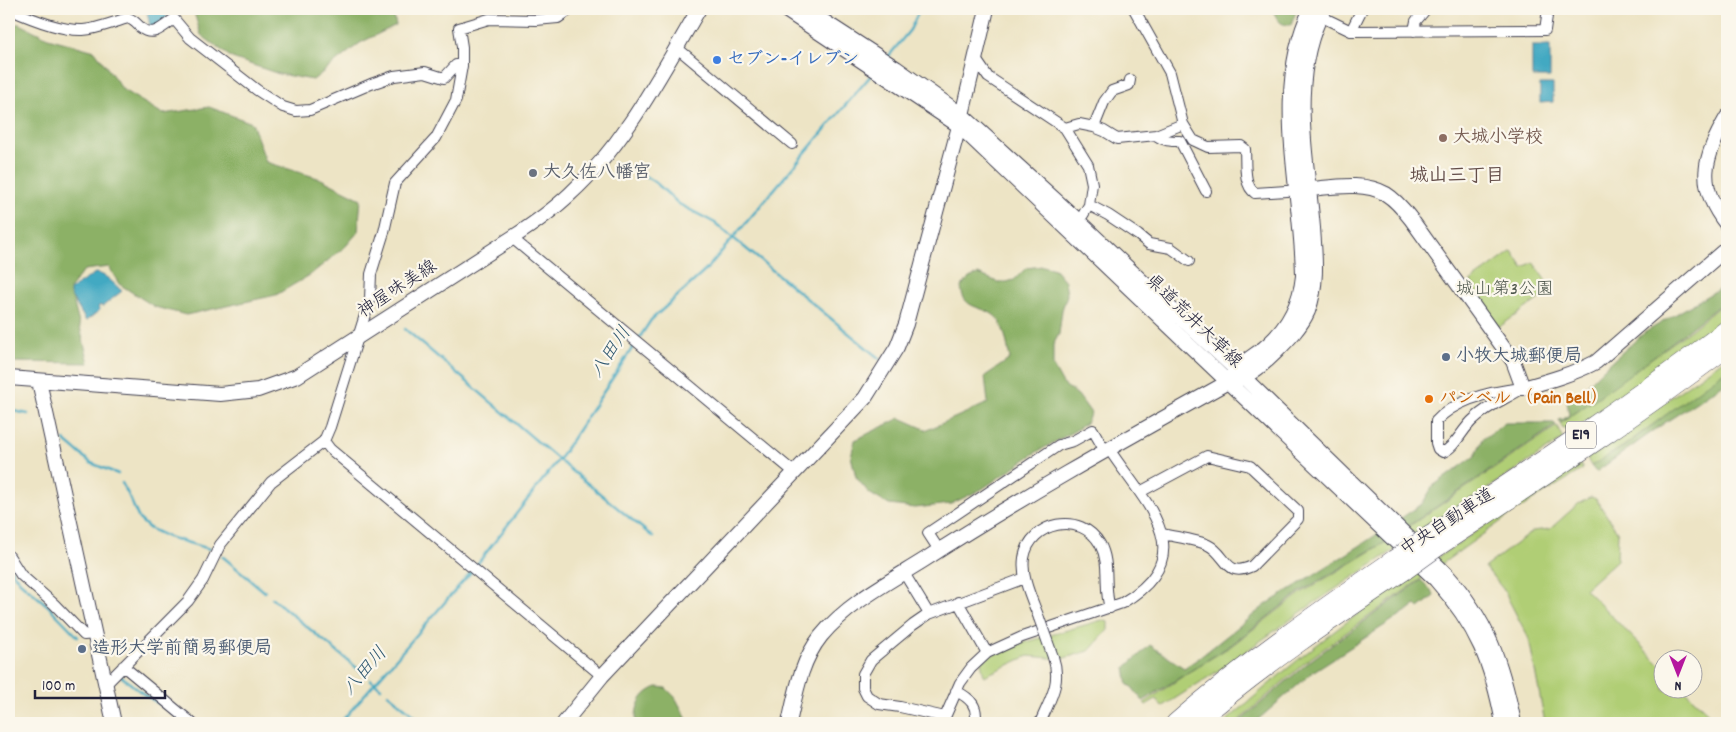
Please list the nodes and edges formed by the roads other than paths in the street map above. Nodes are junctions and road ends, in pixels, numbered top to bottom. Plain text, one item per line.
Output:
1 (9, 9) edge
2 (571, 9) edge
3 (698, 9) edge
4 (784, 9) edge
5 (805, 9) edge
6 (987, 9) edge
7 (1134, 9) edge
8 (1362, 9) edge
9 (1426, 9) edge
10 (1548, 9) edge
11 (1318, 11) edge
12 (1351, 31) junction
13 (1414, 31) junction
14 (676, 46) junction
15 (974, 58) junction
16 (871, 59) junction
17 (462, 66) junction
18 (1130, 80) dead end
19 (1727, 117) edge
20 (960, 120) junction
21 (1183, 124) junction
22 (1094, 127) junction
23 (1065, 128) junction
24 (1156, 135) junction
25 (792, 144) dead end
26 (1303, 190) junction
27 (1206, 191) dead end
28 (1089, 205) junction
29 (1074, 225) junction
30 (1727, 225) edge
31 (512, 238) junction
32 (1727, 248) edge
33 (1189, 261) dead end
34 (1727, 329) edge
35 (358, 338) junction
36 (1727, 348) edge
37 (1240, 374) junction
38 (9, 378) edge
39 (39, 381) junction
40 (1228, 382) junction
41 (1523, 388) junction
42 (324, 441) junction
43 (1107, 450) junction
44 (795, 473) junction
45 (1140, 492) junction
46 (1163, 534) junction
47 (1434, 541) junction
48 (938, 550) junction
49 (9, 556) edge
50 (1400, 564) junction
51 (904, 573) junction
52 (1025, 578) junction
53 (958, 602) junction
54 (1110, 608) junction
55 (929, 614) junction
56 (96, 634) junction
57 (987, 654) junction
58 (123, 666) junction
59 (602, 676) junction
60 (106, 684) junction
61 (956, 691) junction
62 (944, 720) edge
63 (114, 723) edge
64 (192, 723) edge
65 (564, 723) edge
66 (789, 723) edge
67 (975, 723) edge
68 (1040, 723) edge
69 (1175, 723) edge
70 (1196, 723) edge
71 (1504, 723) edge
72 (1514, 723) edge

1 - 17 street
2 - 17 street
3 - 14 street, 神屋味美線
4 - 16 street, 県道荒井大草線
5 - 16 street, 県道荒井大草線
6 - 15 street
7 - 21 street
8 - 12 street
9 - 13 street
10 - 13 street
11 - 12 street
11 - 26 street
12 - 13 street
14 - 25 street
14 - 31 street, 神屋味美線
15 - 20 street
15 - 23 street
16 - 20 street, 県道荒井大草線
17 - 35 street
18 - 22 street
19 - 30 street
20 - 29 street, 県道荒井大草線
20 - 44 street
21 - 24 street
21 - 26 street
22 - 23 street
22 - 24 street
23 - 28 street
24 - 27 street
26 - 37 street
26 - 41 street
28 - 29 street
28 - 33 street
29 - 37 street, 県道荒井大草線
29 - 40 street, 県道荒井大草線
31 - 35 street, 神屋味美線
31 - 44 street
32 - 41 street
34 - 47 highway, 中央自動車道 / E19
35 - 39 street, 神屋味美線
35 - 42 street
36 - 47 highway, 中央自動車道 / E19
37 - 40 street
37 - 72 street, 県道荒井大草線
38 - 39 street, 神屋味美線
39 - 56 street
40 - 43 street
40 - 71 street, 県道荒井大草線
41 - 41 street
42 - 58 street
42 - 59 street
43 - 45 street
43 - 48 street
43 - 48 street
44 - 59 street
45 - 46 street
45 - 46 street
46 - 54 street
47 - 50 highway, 中央自動車道 / E19, bridge
48 - 51 street
49 - 56 street
50 - 69 highway, 中央自動車道 / E19
50 - 70 highway, 中央自動車道 / E19
51 - 55 street
51 - 66 street
52 - 53 street
52 - 54 street
52 - 68 street, bridge
53 - 55 street
53 - 57 street
54 - 57 street
55 - 62 street
56 - 60 street
57 - 61 street
58 - 60 street
58 - 64 street
59 - 65 street
60 - 63 street
61 - 62 street
61 - 67 street

